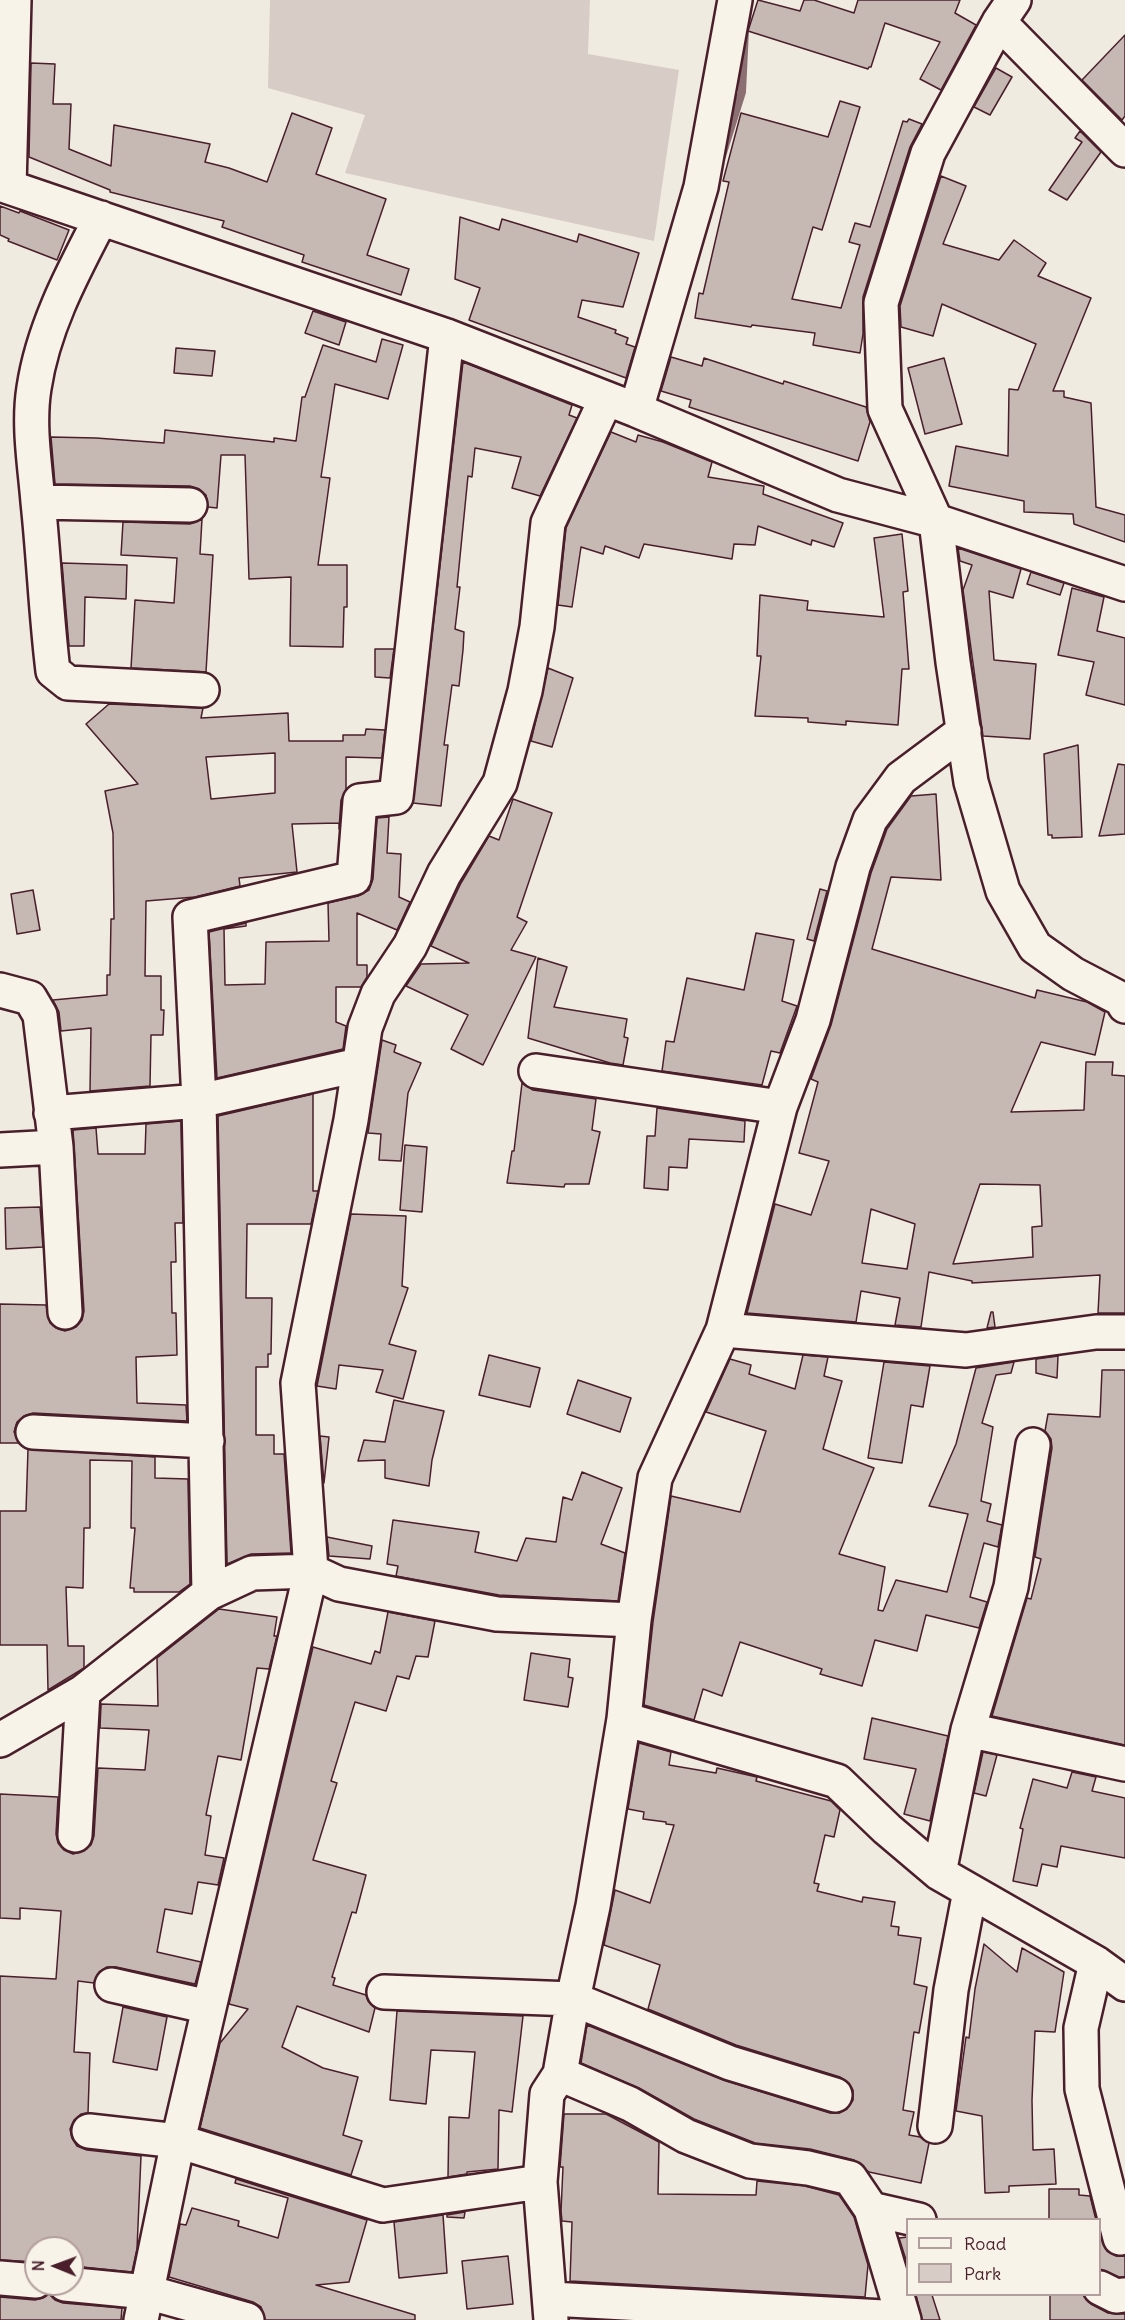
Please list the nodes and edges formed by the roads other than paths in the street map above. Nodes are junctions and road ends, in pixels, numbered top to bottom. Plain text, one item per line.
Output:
1 (14, 0) edge
2 (735, 0) edge
3 (1006, 11) edge
4 (1125, 150) edge
5 (5, 186) edge
6 (101, 218) junction
7 (447, 336) junction
8 (621, 405) junction
9 (38, 502) junction
10 (190, 505) dead end
11 (936, 521) junction
12 (1125, 584) edge
13 (202, 690) dead end
14 (964, 731) junction
15 (0, 990) edge
16 (1125, 1006) edge
17 (358, 1065) junction
18 (536, 1071) dead end
19 (199, 1101) junction
20 (780, 1107) junction
21 (51, 1113) junction
22 (56, 1147) junction
23 (0, 1150) edge
24 (65, 1312) dead end
25 (723, 1330) junction
26 (1125, 1332) edge
27 (33, 1432) dead end
28 (207, 1441) junction
29 (1033, 1445) dead end
30 (311, 1571) junction
31 (209, 1593) junction
32 (634, 1620) junction
33 (83, 1692) junction
34 (624, 1719) junction
35 (968, 1730) junction
36 (0, 1740) edge
37 (1125, 1764) edge
38 (75, 1835) dead end
39 (939, 1873) junction
40 (970, 1891) junction
41 (1096, 1963) junction
42 (1125, 1984) edge
43 (112, 1985) dead end
44 (384, 1992) dead end
45 (573, 1999) junction
46 (209, 2007) junction
47 (560, 2074) junction
48 (835, 2095) dead end
49 (935, 2126) dead end
50 (89, 2131) dead end
51 (178, 2142) junction
52 (540, 2182) junction
53 (871, 2209) junction
54 (910, 2218) edge
55 (1120, 2238) dead end
56 (0, 2277) edge
57 (24, 2280) edge
58 (1101, 2288) edge
59 (84, 2289) edge
60 (1125, 2295) edge
61 (144, 2306) edge
62 (551, 2310) edge
63 (903, 2319) edge
64 (247, 2320) edge

1 - 5 street
2 - 8 street
3 - 4 street
3 - 11 street
5 - 6 street
6 - 7 street
6 - 9 street
7 - 8 street
7 - 19 street
8 - 11 street
8 - 17 street
9 - 10 street
9 - 13 street
11 - 12 street
11 - 14 street
14 - 16 street
14 - 20 street
15 - 21 street
17 - 19 street
17 - 30 street
18 - 20 street
19 - 21 street
19 - 28 street
20 - 25 street
21 - 22 street
22 - 23 street
22 - 24 street
25 - 26 street
25 - 32 street
27 - 28 street
28 - 31 street
29 - 35 street
30 - 31 street
30 - 32 street
30 - 46 street
31 - 33 street
32 - 34 street
33 - 36 street
33 - 38 street
34 - 39 street
34 - 45 street
35 - 37 street
35 - 39 street
39 - 40 street
40 - 41 street
40 - 49 street
41 - 42 street
41 - 55 street
43 - 46 street
44 - 45 street
45 - 47 street
45 - 48 street
46 - 51 street
47 - 52 street
47 - 53 street
50 - 51 street
51 - 52 street
51 - 61 street
52 - 62 street
53 - 54 street
53 - 63 street
56 - 57 street
58 - 60 street
59 - 61 street
61 - 64 street
62 - 63 street

